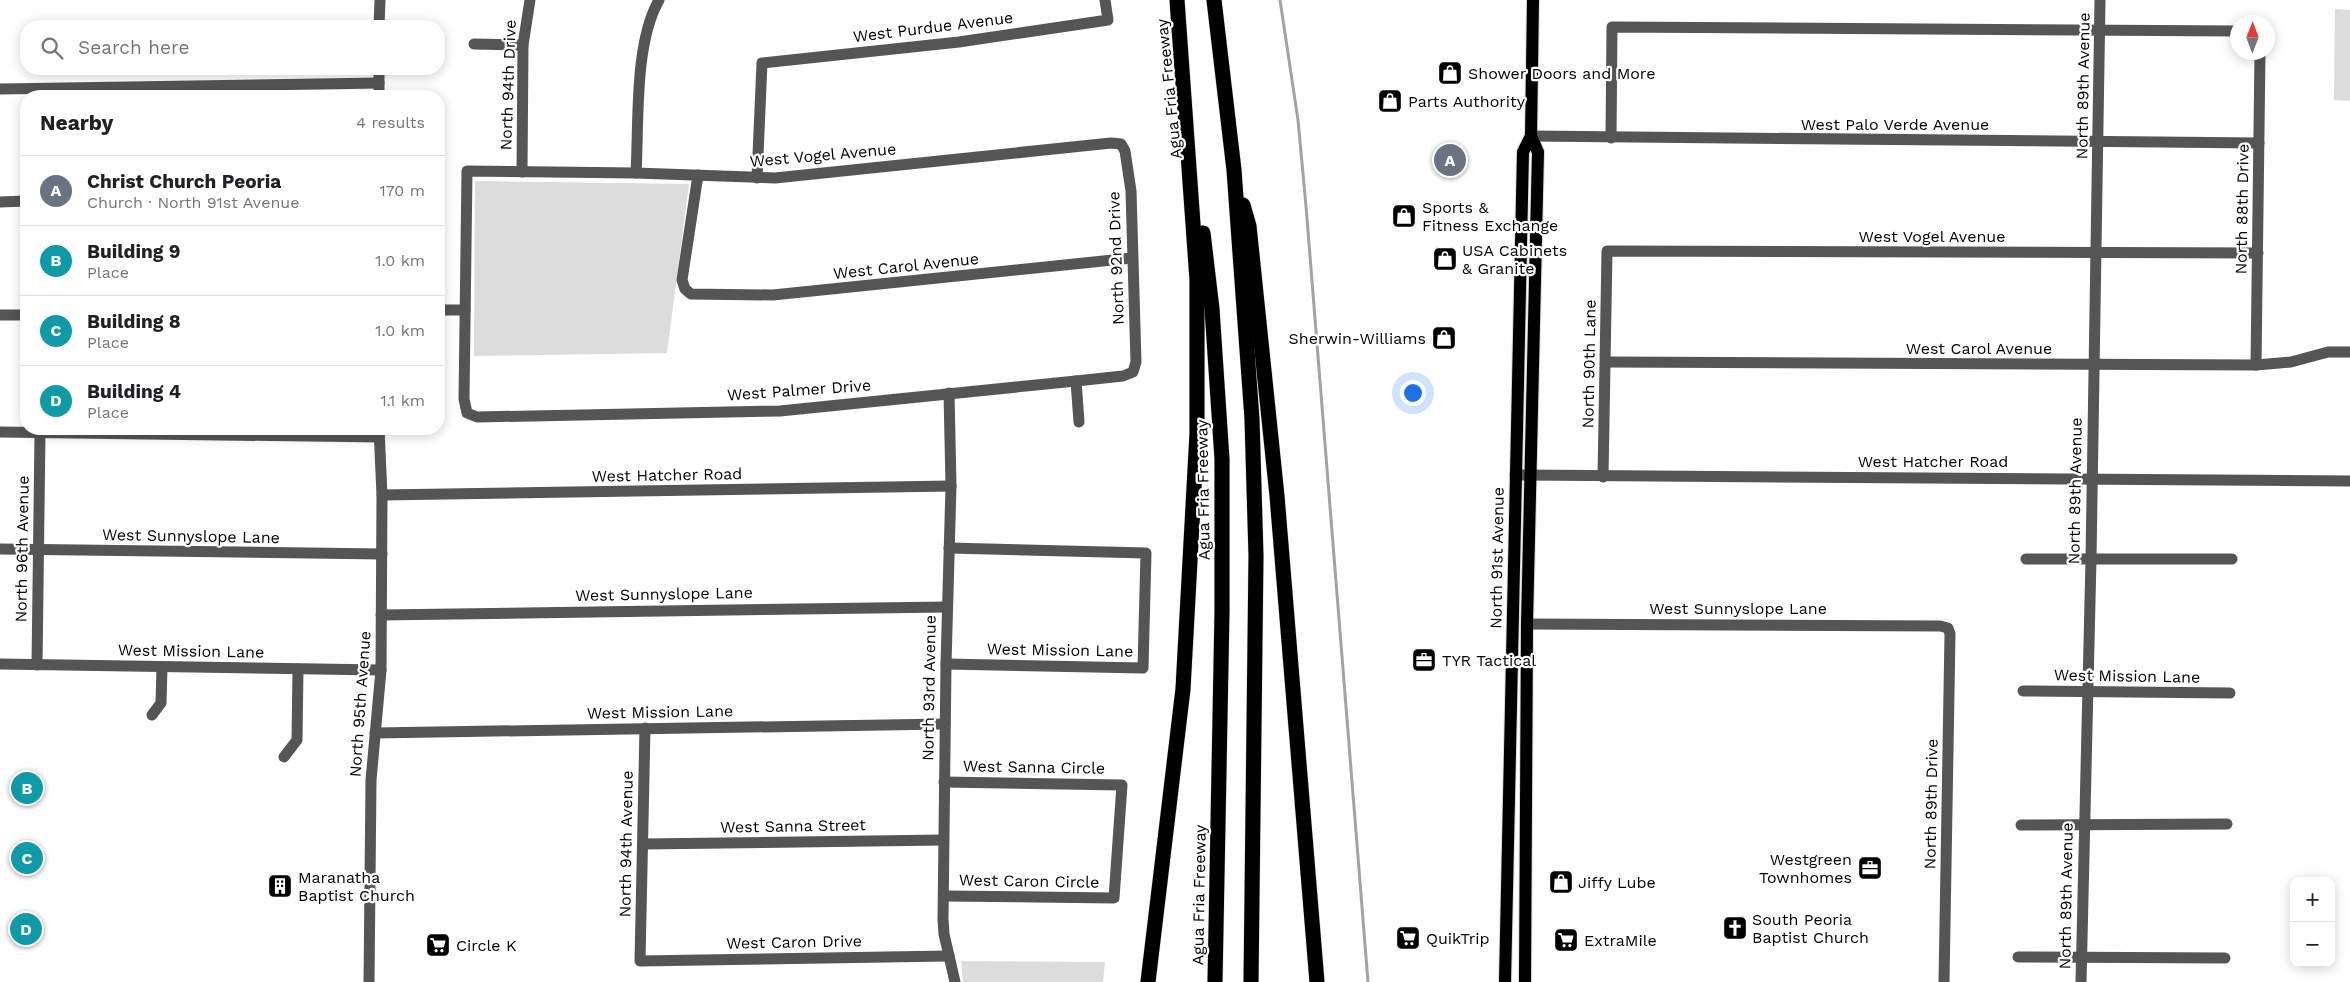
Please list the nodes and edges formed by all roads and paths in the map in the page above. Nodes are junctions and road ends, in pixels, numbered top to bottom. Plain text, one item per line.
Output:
1 (380, 0) edge
2 (530, 0) edge
3 (659, 0) edge
4 (1105, 0) edge
5 (1177, 0) edge
6 (1214, 0) edge
7 (1533, 0) edge
8 (2100, 0) edge
9 (379, 20) edge
10 (2100, 29) junction
11 (2230, 30) edge
12 (474, 44) dead end
13 (523, 45) junction
14 (2260, 60) edge
15 (379, 75) edge
16 (379, 83) junction
17 (0, 89) edge
18 (378, 90) edge
19 (1531, 136) junction
20 (1611, 138) junction
21 (2099, 142) junction
22 (2259, 143) junction
23 (1121, 144) joint
24 (1234, 170) junction
25 (522, 172) junction
26 (636, 173) junction
27 (698, 175) junction
28 (757, 178) junction
29 (0, 202) edge
30 (20, 202) edge
31 (1607, 251) joint
32 (2096, 253) junction
33 (2258, 253) junction
34 (1132, 258) junction
35 (1520, 309) junction
36 (1534, 309) junction
37 (445, 310) edge
38 (465, 310) junction
39 (0, 315) edge
40 (20, 315) edge
41 (2350, 352) edge
42 (1606, 362) junction
43 (2093, 365) junction
44 (2256, 365) junction
45 (1133, 372) joint
46 (1076, 381) junction
47 (950, 393) junction
48 (1079, 422) dead end
49 (0, 432) edge
50 (20, 432) edge
51 (40, 435) edge
52 (379, 435) edge
53 (1515, 475) junction
54 (1531, 476) junction
55 (1603, 477) junction
56 (2092, 477) junction
57 (2350, 481) edge
58 (951, 486) junction
59 (382, 495) junction
60 (949, 548) junction
61 (0, 549) edge
62 (38, 550) junction
63 (382, 554) junction
64 (2026, 559) dead end
65 (2091, 559) junction
66 (2232, 559) dead end
67 (947, 607) junction
68 (381, 615) junction
69 (1512, 623) junction
70 (1527, 624) junction
71 (1948, 628) joint
72 (0, 664) edge
73 (946, 664) junction
74 (37, 665) junction
75 (162, 667) junction
76 (298, 669) junction
77 (381, 670) junction
78 (2023, 691) dead end
79 (2087, 692) junction
80 (2230, 693) dead end
81 (152, 715) dead end
82 (945, 724) junction
83 (645, 728) junction
84 (375, 734) junction
85 (284, 757) dead end
86 (1510, 758) junction
87 (1526, 759) junction
88 (944, 782) junction
89 (2227, 824) dead end
90 (2021, 825) dead end
91 (2084, 825) junction
92 (943, 840) junction
93 (642, 844) junction
94 (1507, 878) junction
95 (1526, 878) junction
96 (944, 896) junction
97 (1114, 898) joint
98 (949, 956) junction
99 (2018, 956) dead end
100 (2081, 958) junction
101 (2225, 958) dead end
102 (640, 961) joint
103 (369, 982) edge
104 (954, 982) edge
105 (1148, 982) edge
106 (1215, 982) edge
107 (1250, 982) edge
108 (1317, 982) edge
109 (1505, 982) edge
110 (1525, 982) edge
111 (1944, 982) edge
112 (2081, 982) edge

1 - 9 street
2 - 13 street, North 94th Drive
3 - 26 street
4 - 28 street, West Purdue Avenue
5 - 105 highway
5 - 106 highway, Agua Fria Freeway
6 - 24 highway
7 - 19 main road, North 91st Avenue
8 - 10 street, North 89th Avenue
10 - 11 street
10 - 20 street
10 - 21 street, North 89th Avenue
12 - 13 street
13 - 25 street, North 94th Drive
14 - 22 street, North 88th Drive
15 - 16 street
16 - 17 street
16 - 18 street
19 - 20 street, West Palo Verde Avenue
19 - 35 main road, North 91st Avenue
19 - 36 main road, North 91st Avenue
20 - 21 street, West Palo Verde Avenue
21 - 22 street, West Palo Verde Avenue
21 - 32 street, North 89th Avenue
22 - 33 street, North 88th Drive
23 - 28 street, West Vogel Avenue
23 - 34 street, North 92nd Drive
24 - 107 highway
24 - 108 highway
25 - 26 street, West Vogel Avenue
25 - 38 street, West Vogel Avenue
26 - 27 street, West Vogel Avenue
27 - 28 street, West Vogel Avenue
27 - 34 street, West Carol Avenue
29 - 30 street
31 - 32 street, West Vogel Avenue
31 - 42 street, North 90th Lane
32 - 33 street, West Vogel Avenue
32 - 43 street, North 89th Avenue
33 - 44 street, North 88th Drive
34 - 45 street, North 92nd Drive
35 - 36 main road
35 - 53 main road, North 91st Avenue
36 - 54 main road, North 91st Avenue
37 - 38 street
38 - 47 street, West Palmer Drive
39 - 40 street
41 - 44 street, West Carol Avenue
42 - 43 street, West Carol Avenue
42 - 55 street, North 90th Lane
43 - 44 street, West Carol Avenue
43 - 56 street, North 89th Avenue
45 - 46 street, West Palmer Drive
46 - 47 street, West Palmer Drive
46 - 48 street
47 - 58 street, North 93rd Avenue
49 - 50 street
51 - 62 street, North 96th Avenue
52 - 59 street, North 95th Avenue
53 - 54 street, West Hatcher Road
53 - 69 main road, North 91st Avenue
54 - 55 street, West Hatcher Road
54 - 70 main road, North 91st Avenue
55 - 56 street, West Hatcher Road
56 - 57 street, West Hatcher Road
56 - 65 street, North 89th Avenue
58 - 59 street, West Hatcher Road
58 - 60 street, North 93rd Avenue
59 - 63 street, North 95th Avenue
60 - 67 street, North 93rd Avenue
60 - 73 street, West Mission Lane
61 - 62 street, West Sunnyslope Lane
62 - 63 street, West Sunnyslope Lane
62 - 74 street, North 96th Avenue
63 - 68 street, North 95th Avenue
64 - 65 street
65 - 66 street
65 - 79 street, North 89th Avenue
67 - 68 street, West Sunnyslope Lane
67 - 73 street, North 93rd Avenue
68 - 77 street, North 95th Avenue
69 - 70 main road
69 - 86 main road, North 91st Avenue
70 - 71 street, West Sunnyslope Lane
70 - 87 main road, North 91st Avenue
71 - 111 street, North 89th Drive
72 - 74 street, West Mission Lane
73 - 82 street, North 93rd Avenue
74 - 75 street, West Mission Lane
75 - 76 street, West Mission Lane
75 - 81 street
76 - 77 street, West Mission Lane
76 - 85 street
77 - 84 street, North 95th Avenue
78 - 79 street, West Mission Lane
79 - 80 street, West Mission Lane
79 - 91 street, North 89th Avenue
82 - 83 street, West Mission Lane
82 - 88 street, North 93rd Avenue
83 - 84 street, West Mission Lane
83 - 93 street, North 94th Avenue
84 - 103 street, North 95th Avenue
86 - 87 main road
86 - 94 main road, North 91st Avenue
87 - 95 main road, North 91st Avenue
88 - 92 street, North 93rd Avenue
88 - 97 street, West Sanna Circle
89 - 91 street
90 - 91 street
91 - 100 street, North 89th Avenue
92 - 93 street, West Sanna Street
92 - 96 street, North 93rd Avenue
93 - 102 street, North 94th Avenue
94 - 95 main road
94 - 109 main road, North 91st Avenue
95 - 110 main road, North 91st Avenue
96 - 97 street, West Caron Circle
96 - 98 street, North 93rd Avenue
98 - 102 street, West Caron Drive
98 - 104 street, North 93rd Avenue
99 - 100 street
100 - 101 street
100 - 112 street, North 89th Avenue

